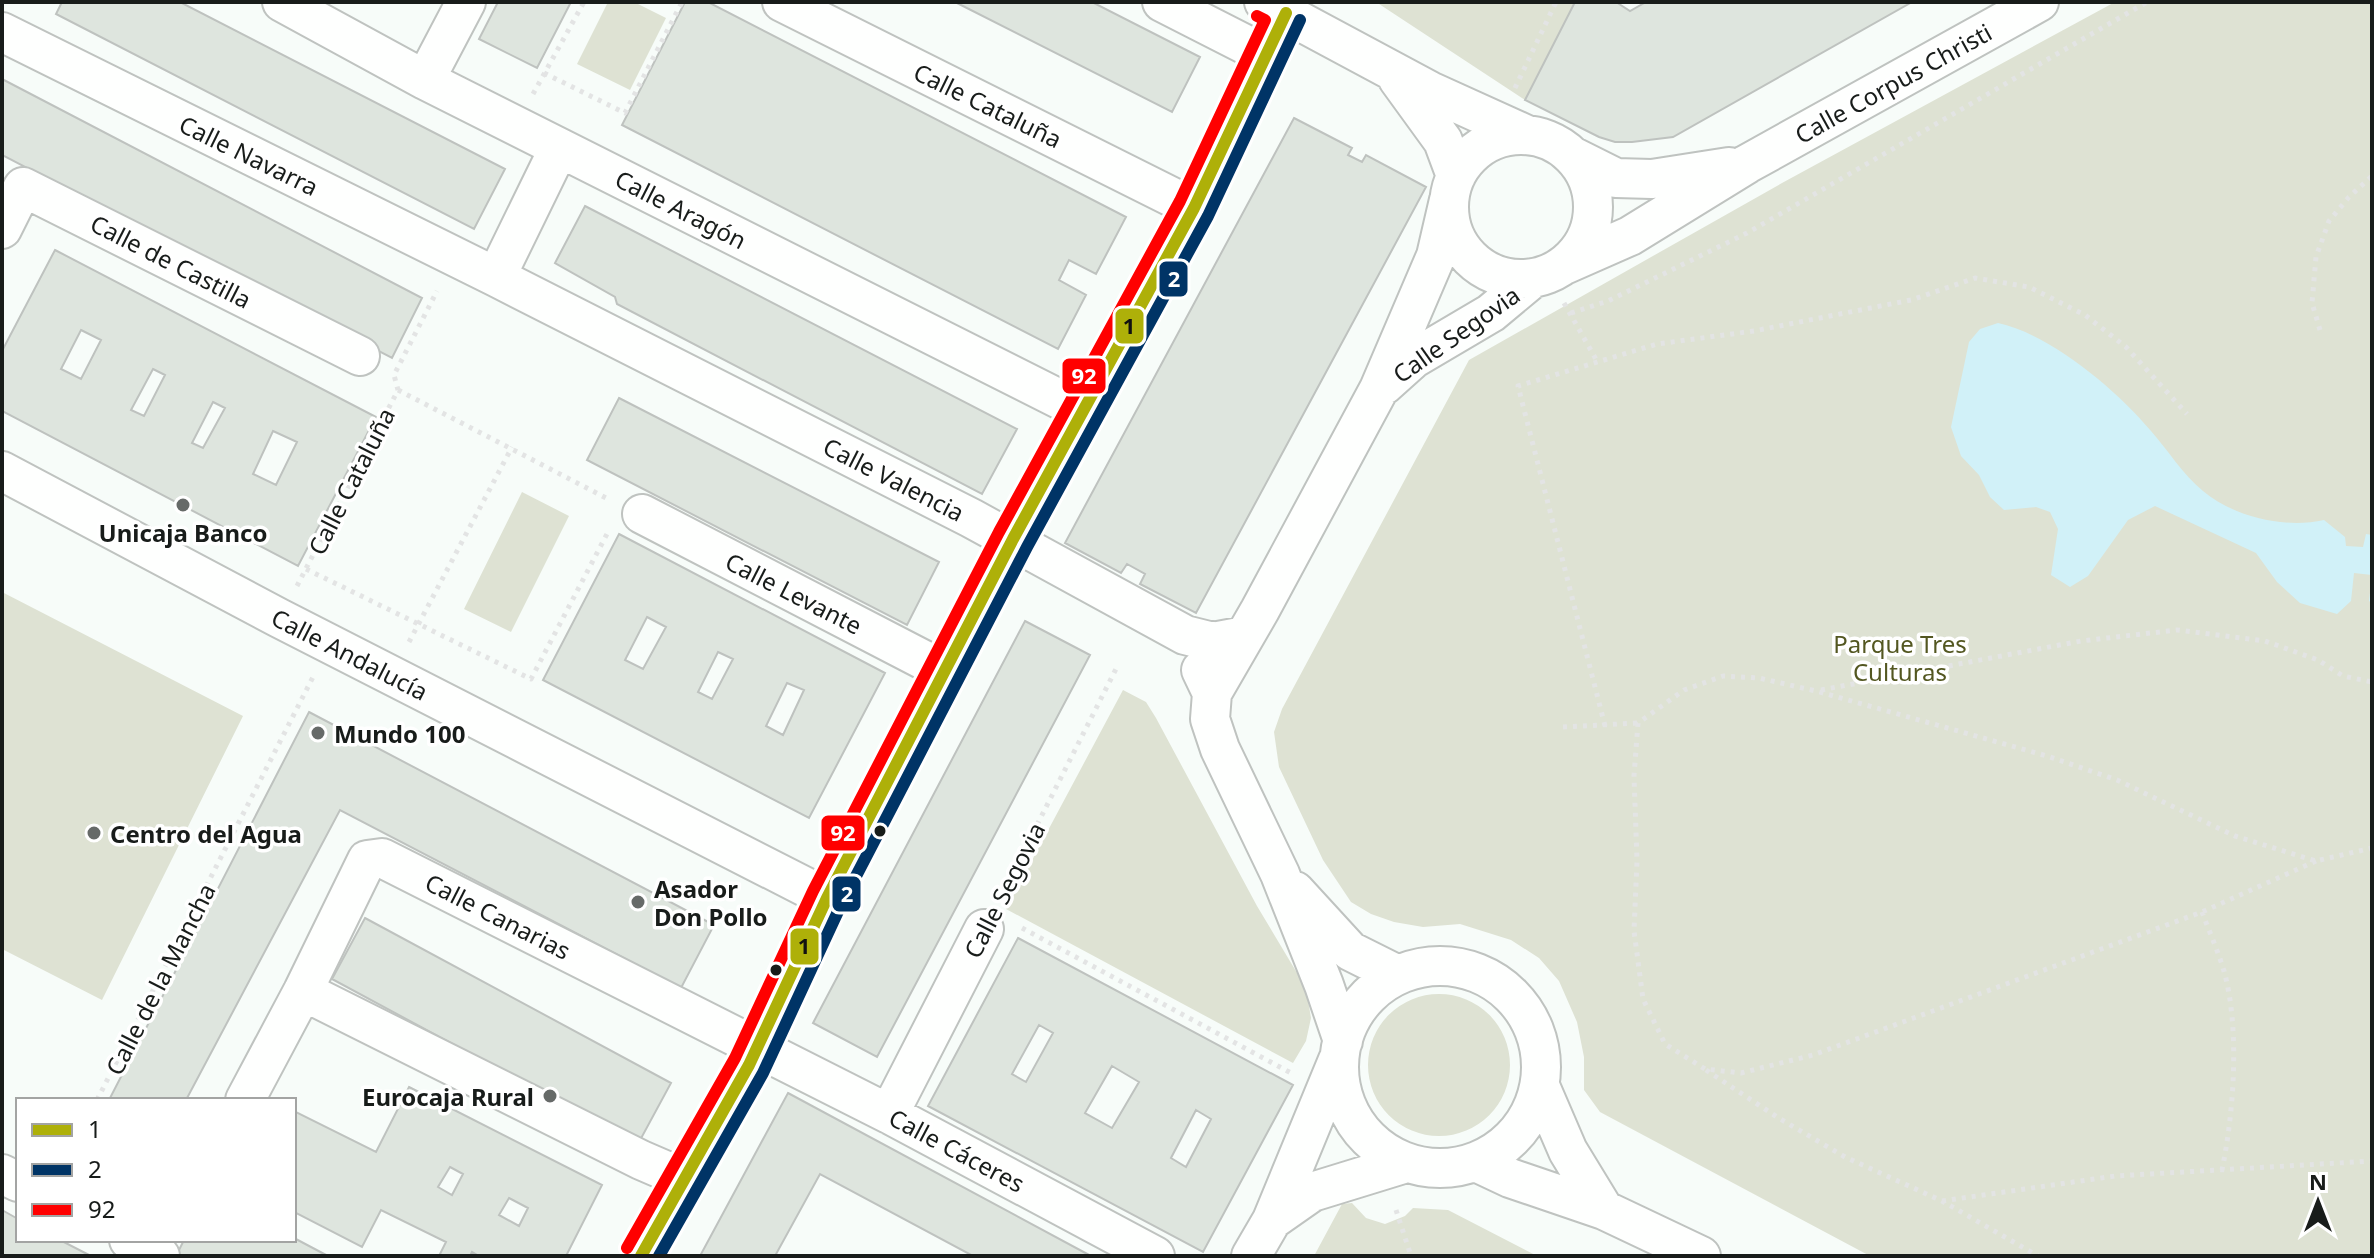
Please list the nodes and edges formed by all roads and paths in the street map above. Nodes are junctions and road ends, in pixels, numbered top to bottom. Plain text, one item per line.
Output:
1 (282, 2) edge
2 (466, 2) edge
3 (584, 2) edge
4 (682, 2) edge
5 (782, 2) edge
6 (1162, 2) edge
7 (1556, 2) edge
8 (2039, 2) edge
9 (2147, 2) edge
10 (1275, 8) edge
11 (2, 32) edge
12 (1266, 55) junction
13 (544, 73) junction
14 (1395, 73) junction
15 (425, 80) junction
16 (1514, 91) dead end
17 (516, 126) junction
18 (1527, 135) junction
19 (559, 148) junction
20 (1572, 156) junction
21 (1747, 164) junction
22 (2372, 176) edge
23 (1452, 188) junction
24 (1194, 208) junction
25 (2, 229) edge
26 (455, 257) junction
27 (496, 277) junction
28 (1553, 282) junction
29 (1571, 313) junction
30 (2320, 330) dead end
31 (360, 356) dead end
32 (1597, 361) junction
33 (1379, 389) junction
34 (398, 390) junction
35 (1083, 411) junction
36 (2187, 414) dead end
37 (512, 447) junction
38 (2, 471) edge
39 (626, 514) junction
40 (1013, 539) junction
41 (306, 569) junction
42 (279, 618) junction
43 (419, 625) junction
44 (1185, 635) junction
45 (1245, 636) junction
46 (330, 643) junction
47 (1118, 665) dead end
48 (945, 671) junction
49 (390, 674) junction
50 (2372, 682) edge
51 (1816, 691) junction
52 (1212, 693) junction
53 (1638, 723) junction
54 (1605, 726) junction
55 (1563, 727) dead end
56 (2372, 848) edge
57 (2316, 861) junction
58 (1280, 874) junction
59 (827, 898) junction
60 (2202, 912) junction
61 (988, 921) junction
62 (1398, 975) junction
63 (303, 991) junction
64 (758, 1047) junction
65 (1336, 1063) junction
66 (1705, 1069) junction
67 (1540, 1086) junction
68 (98, 1098) edge
69 (246, 1098) edge
70 (889, 1114) junction
71 (2372, 1161) edge
72 (1476, 1162) junction
73 (1403, 1164) junction
74 (2222, 1170) junction
75 (685, 1179) junction
76 (1942, 1201) junction
77 (1396, 1210) dead end
78 (1604, 1210) junction
79 (1272, 1220) junction
80 (133, 1242) edge
81 (161, 1256) edge
82 (641, 1256) edge
83 (1155, 1256) edge
84 (1251, 1256) edge
85 (1411, 1256) edge
86 (1701, 1256) edge
87 (2038, 1256) edge

1 - 15 street, Calle Aragón
2 - 15 street
3 - 13 path
4 - 13 path
5 - 24 street, Calle Cataluña
6 - 12 street
7 - 16 path
8 - 21 street, Calle Corpus Christi
9 - 29 path
10 - 12 street
10 - 14 street
11 - 26 street, Calle Navarra
12 - 24 street
13 - 17 path
14 - 18 street
14 - 23 street
15 - 17 street, Calle Aragón
17 - 19 street, Calle Aragón
18 - 20 street
18 - 23 street
19 - 27 street
19 - 35 street, Calle Aragón
20 - 21 street, Calle Corpus Christi
20 - 28 street
21 - 28 street, Calle Corpus Christi
22 - 30 path
23 - 28 street
23 - 33 street, Calle Segovia
24 - 35 street
25 - 31 street, Calle de Castilla
26 - 27 street, Calle Navarra
26 - 34 path, Calle Cataluña
27 - 40 street, Calle Valencia
28 - 29 path
28 - 33 street, Calle Segovia
29 - 32 path
32 - 36 path
32 - 54 path
33 - 45 street, Calle Segovia
34 - 37 path
34 - 41 path, Calle Cataluña
35 - 40 street
37 - 39 path
37 - 43 path
38 - 42 street, Calle Andalucía
39 - 43 path
39 - 48 street, Calle Levante
40 - 44 street, Calle Valencia
40 - 48 street
41 - 42 path, Calle Cataluña
41 - 43 path
42 - 46 street, Calle Andalucía
43 - 49 path
44 - 45 street
44 - 52 street
45 - 52 street, Calle Segovia
46 - 49 street, Calle Andalucía
46 - 68 path, Calle de la Mancha
47 - 61 path, Calle Segovia
48 - 59 street
49 - 59 street, Calle Andalucía
50 - 51 path
51 - 53 path
51 - 57 path
52 - 58 street
53 - 54 path
53 - 66 path
54 - 55 path
56 - 57 path
57 - 60 path
58 - 62 street
58 - 65 street
59 - 64 street
60 - 66 path
60 - 74 path
61 - 65 path
61 - 70 street, Calle Segovia
62 - 65 street
62 - 67 street
63 - 64 street, Calle Canarias
63 - 69 street, Calle Canarias
63 - 75 street
64 - 70 street, Calle Cáceres
64 - 75 street
65 - 73 street
65 - 79 street
66 - 76 path
67 - 72 street
67 - 78 street
70 - 83 street, Calle Cáceres
71 - 74 path
72 - 73 street
72 - 78 street
73 - 79 street
74 - 76 path
75 - 82 street
76 - 87 path
77 - 85 path
78 - 86 street
79 - 84 street
80 - 81 street

